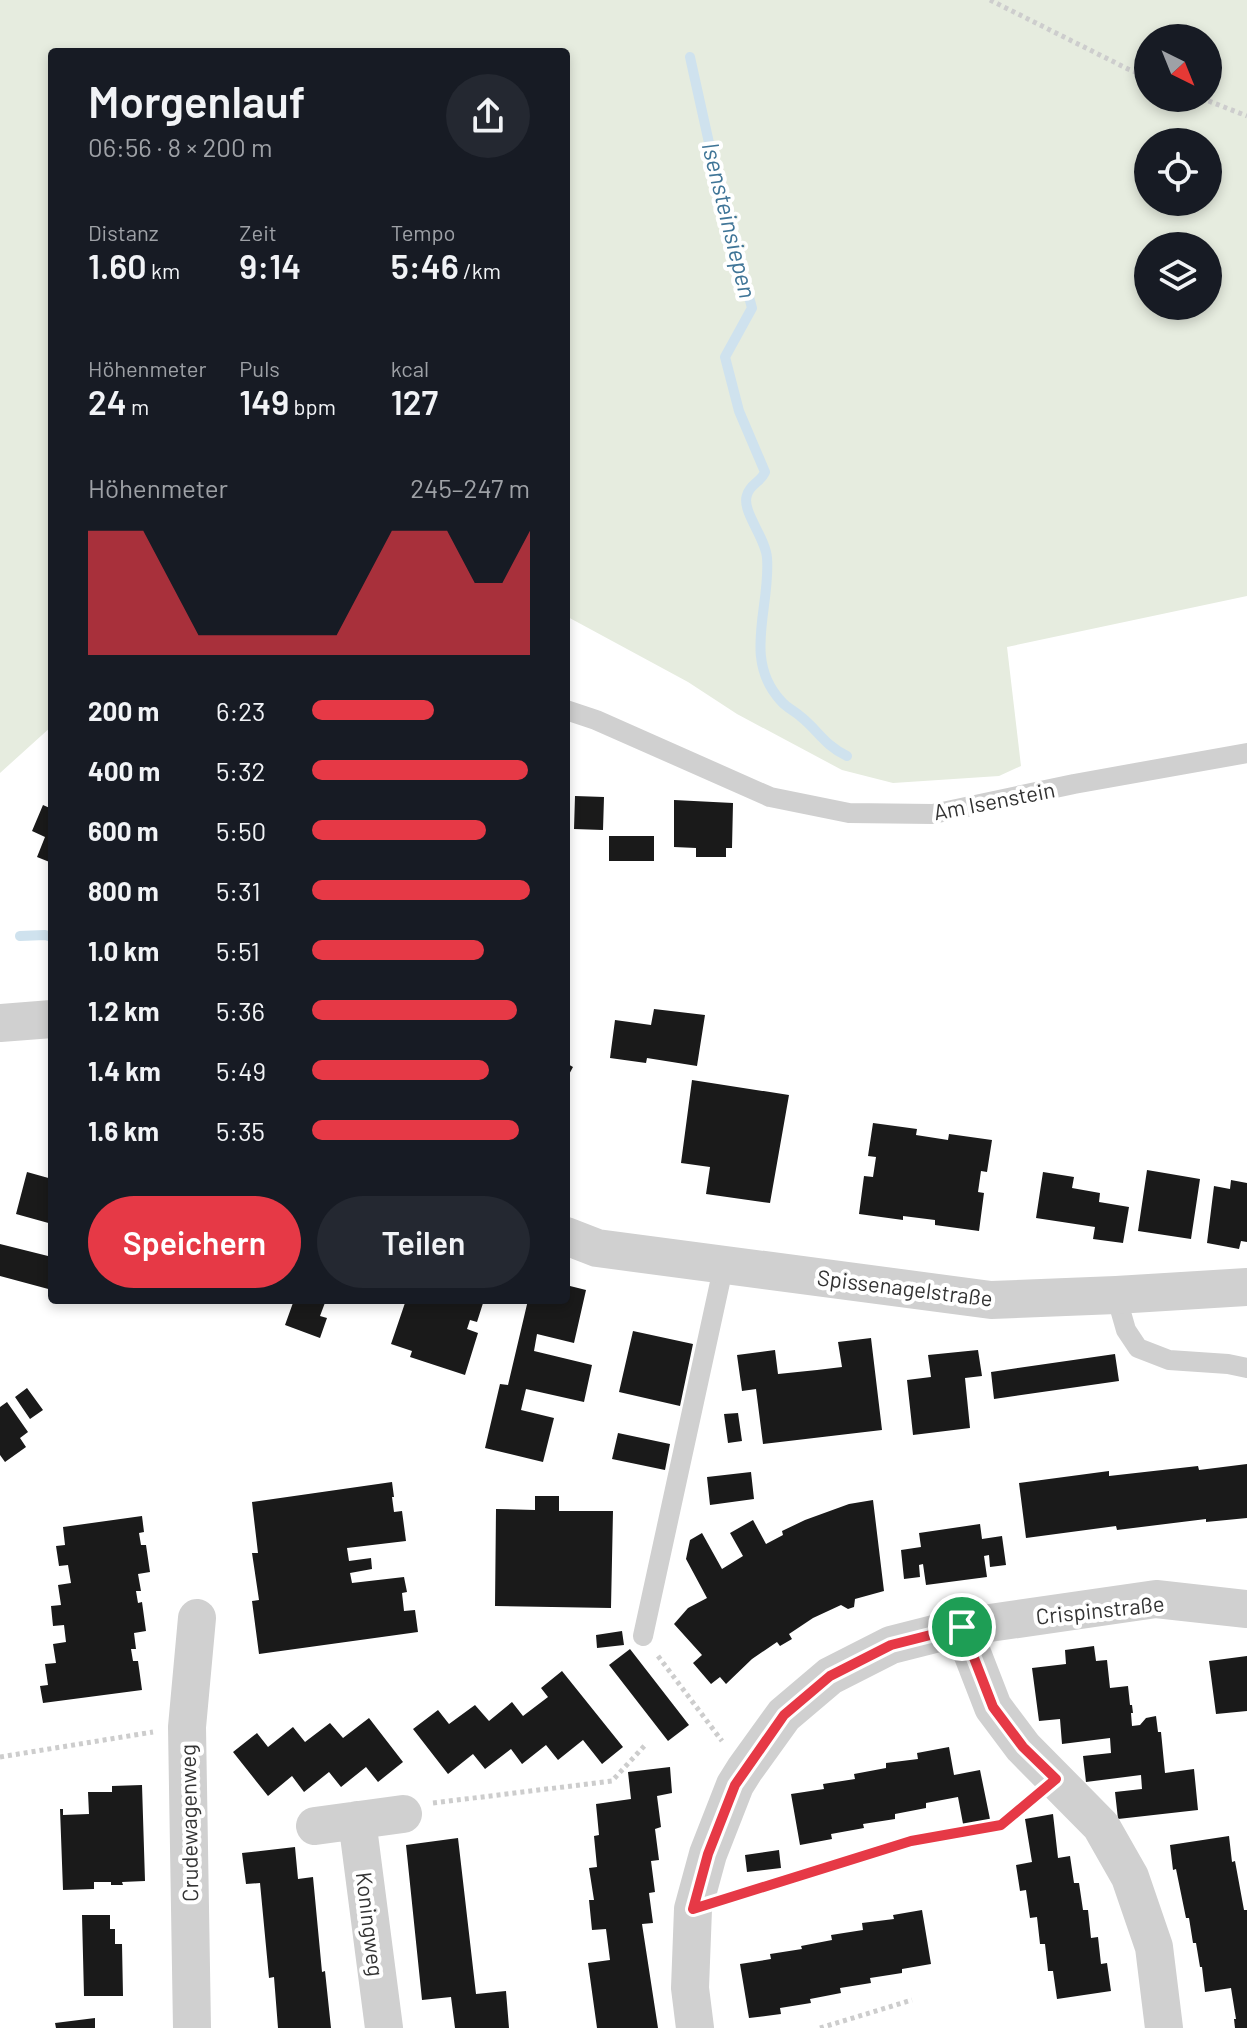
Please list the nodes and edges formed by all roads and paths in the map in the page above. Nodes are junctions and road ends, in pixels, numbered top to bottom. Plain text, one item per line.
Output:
1 (990, 0) edge
2 (1134, 71) edge
3 (1222, 106) edge
4 (1247, 116) edge
5 (570, 711) edge
6 (1247, 753) edge
7 (48, 1019) edge
8 (0, 1023) edge
9 (570, 1238) edge
10 (724, 1264) junction
11 (1247, 1287) edge
12 (1116, 1295) junction
13 (1247, 1368) edge
14 (1247, 1609) edge
15 (197, 1618) dead end
16 (962, 1627) junction
17 (643, 1636) joint
18 (698, 1710) dead end
19 (111, 1739) dead end
20 (647, 1743) dead end
21 (0, 1757) edge
22 (1056, 1779) junction
23 (417, 1809) joint
24 (357, 1820) junction
25 (315, 1826) dead end
26 (693, 1909) junction
27 (912, 2000) dead end
28 (192, 2028) edge
29 (384, 2028) edge
30 (695, 2028) edge
31 (820, 2028) edge
32 (1164, 2028) edge

1 - 2 path
3 - 4 path
5 - 6 lane, Am Isenstein
7 - 8 street
9 - 10 street, Spissenagelstraße
10 - 12 street, Spissenagelstraße
10 - 17 lane
11 - 12 street, Spissenagelstraße
12 - 13 lane
14 - 16 street, Crispinstraße
15 - 28 street, Crudewagenweg
16 - 22 street
16 - 26 street, Crispinstraße
17 - 18 path
19 - 21 path
20 - 23 path
22 - 26 path
22 - 32 street
23 - 24 street
24 - 25 street
24 - 29 street, Koningweg
26 - 30 street, Crispinstraße
27 - 31 path

